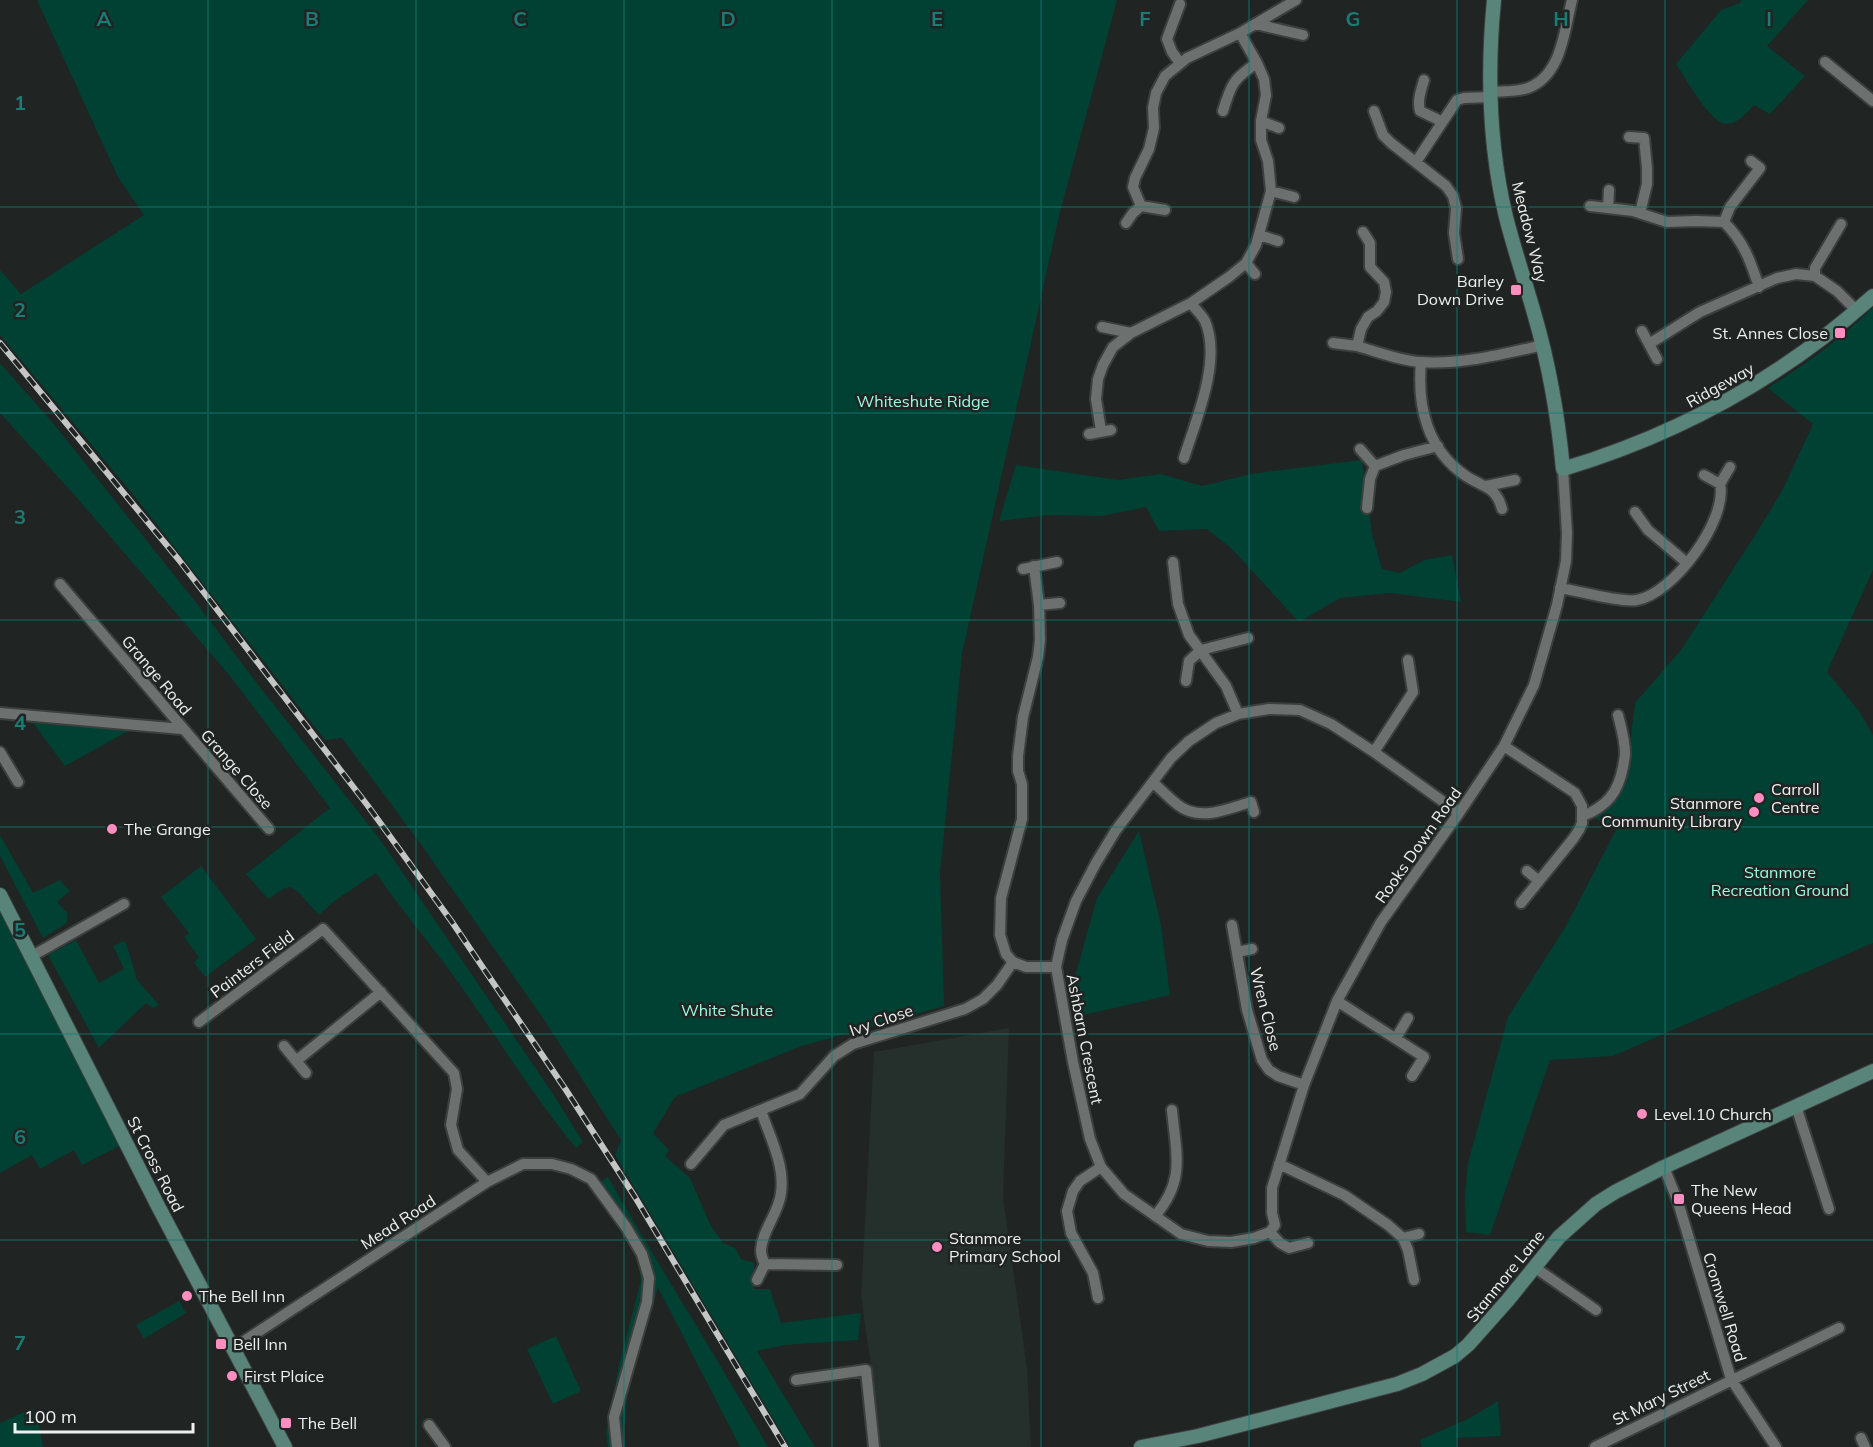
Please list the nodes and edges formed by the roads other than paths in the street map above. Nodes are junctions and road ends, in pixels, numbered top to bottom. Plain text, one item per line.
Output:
1 (1296, 0) edge
2 (1494, 0) edge
3 (1572, 0) edge
4 (1180, 4) dead end
5 (1256, 24) junction
6 (1240, 33) junction
7 (1303, 35) dead end
8 (1826, 62) dead end
9 (1180, 63) junction
10 (1257, 63) junction
11 (1424, 80) dead end
12 (1491, 95) junction
13 (1873, 101) edge
14 (1223, 111) dead end
15 (1374, 111) dead end
16 (1261, 121) junction
17 (1441, 121) junction
18 (1279, 128) dead end
19 (1629, 137) dead end
20 (1751, 161) dead end
21 (1416, 162) junction
22 (1609, 190) dead end
23 (1271, 191) junction
24 (1294, 197) dead end
25 (1141, 206) junction
26 (1590, 206) dead end
27 (1608, 208) junction
28 (1165, 210) dead end
29 (1640, 213) junction
30 (1724, 222) junction
31 (1126, 223) dead end
32 (1841, 224) dead end
33 (1363, 231) dead end
34 (1258, 235) junction
35 (1278, 242) dead end
36 (1458, 259) dead end
37 (1246, 263) junction
38 (1256, 274) dead end
39 (1815, 276) junction
40 (1759, 286) junction
41 (1873, 296) edge
42 (1191, 303) junction
43 (1857, 311) junction
44 (1102, 327) dead end
45 (1642, 332) dead end
46 (1131, 333) junction
47 (1333, 343) dead end
48 (1649, 344) junction
49 (1543, 345) junction
50 (1357, 346) junction
51 (1657, 359) dead end
52 (1421, 362) junction
53 (1089, 434) dead end
54 (1438, 446) junction
55 (1360, 449) dead end
56 (1184, 458) dead end
57 (1375, 466) junction
58 (1730, 468) dead end
59 (1563, 469) junction
60 (1704, 475) dead end
61 (1515, 480) dead end
62 (1720, 484) junction
63 (1486, 486) junction
64 (1367, 508) dead end
65 (1502, 509) dead end
66 (1635, 512) dead end
67 (1173, 561) dead end
68 (1057, 562) dead end
69 (1687, 563) junction
70 (60, 584) dead end
71 (1560, 588) junction
72 (1060, 603) dead end
73 (1039, 605) junction
74 (1248, 638) dead end
75 (1201, 650) junction
76 (1407, 660) dead end
77 (1186, 681) dead end
78 (0, 713) edge
79 (1238, 714) junction
80 (1618, 715) dead end
81 (182, 729) junction
82 (1504, 746) junction
83 (0, 752) edge
84 (1374, 752) junction
85 (18, 782) dead end
86 (1153, 782) junction
87 (1254, 812) dead end
88 (1459, 813) junction
89 (1583, 816) junction
90 (269, 829) dead end
91 (1527, 871) dead end
92 (1539, 881) junction
93 (0, 895) edge
94 (1521, 903) dead end
95 (124, 904) dead end
96 (1232, 925) dead end
97 (1252, 950) dead end
98 (1237, 952) junction
99 (32, 956) junction
100 (1013, 962) junction
101 (1056, 968) junction
102 (381, 992) junction
103 (1337, 1001) junction
104 (1408, 1018) dead end
105 (199, 1022) dead end
106 (1396, 1038) junction
107 (284, 1046) dead end
108 (296, 1061) junction
109 (1873, 1071) edge
110 (306, 1073) dead end
111 (1412, 1076) dead end
112 (1304, 1085) junction
113 (1796, 1106) junction
114 (1172, 1110) dead end
115 (761, 1111) junction
116 (691, 1164) dead end
117 (1279, 1164) junction
118 (1101, 1167) junction
119 (1664, 1167) junction
120 (487, 1182) junction
121 (1829, 1209) dead end
122 (1155, 1216) junction
123 (1270, 1232) junction
124 (1419, 1234) dead end
125 (1403, 1238) junction
126 (1308, 1243) dead end
127 (765, 1264) junction
128 (837, 1265) dead end
129 (1533, 1267) junction
130 (757, 1280) dead end
131 (1414, 1280) dead end
132 (1098, 1298) dead end
133 (1596, 1310) dead end
134 (1839, 1328) dead end
135 (232, 1349) junction
136 (1731, 1379) junction
137 (796, 1380) dead end
138 (429, 1425) dead end
139 (1171, 1444) edge
140 (285, 1447) edge
141 (445, 1447) edge
142 (617, 1447) edge
143 (873, 1447) edge
144 (1141, 1447) edge
145 (1595, 1447) edge
146 (1776, 1447) edge

1 - 5 street
2 - 12 street, Meadow Way
3 - 12 street
4 - 9 street
5 - 6 street
5 - 7 street
6 - 9 street
6 - 10 street
8 - 13 street
9 - 25 street
10 - 14 street
10 - 16 street
11 - 17 street
12 - 17 street
12 - 49 street, Meadow Way
15 - 21 street
16 - 18 street
16 - 23 street
17 - 21 street
19 - 29 street
20 - 30 street
21 - 36 street
22 - 27 street
23 - 24 street
23 - 34 street
25 - 28 street
25 - 31 street
26 - 27 street
27 - 29 street
29 - 30 street
30 - 40 street
32 - 39 street
33 - 50 street
34 - 35 street
34 - 37 street
37 - 38 street
37 - 42 street
39 - 40 street
39 - 43 street
40 - 48 street
41 - 43 street, Ridgeway
42 - 46 street
42 - 56 street
43 - 59 street, Ridgeway
44 - 46 street
45 - 48 street
46 - 53 street
47 - 50 street
48 - 51 street
49 - 52 street
49 - 59 street, Meadow Way
50 - 52 street
52 - 54 street
54 - 57 street
54 - 63 street
55 - 57 street
57 - 64 street
58 - 62 street
59 - 71 street, Rooks Down Road
60 - 62 street
61 - 63 street
62 - 69 street
63 - 65 street
66 - 69 street
67 - 75 street
68 - 73 street
69 - 71 street
70 - 81 street, Grange Road
71 - 82 street, Rooks Down Road
72 - 73 street
73 - 100 street
74 - 75 street
75 - 77 street
75 - 79 street
76 - 84 street
78 - 81 street, Grange Road
79 - 84 street, Ashbarn Crescent
79 - 86 street, Ashbarn Crescent
80 - 89 street
81 - 90 street, Grange Close
82 - 88 street, Rooks Down Road
82 - 89 street
83 - 85 street
84 - 88 street, Ashbarn Crescent
86 - 87 street
86 - 101 street, Ashbarn Crescent
88 - 103 street, Rooks Down Road
89 - 92 street
91 - 92 street
92 - 94 street
93 - 99 street, St Cross Road
95 - 99 street
96 - 98 street, Wren Close
97 - 98 street, Wren Close
98 - 112 street, Wren Close
99 - 135 street, St Cross Road
100 - 101 street
100 - 115 street, Ivy Close
101 - 118 street, Ashbarn Crescent
102 - 105 street, Painters Field
102 - 108 street
102 - 120 street
103 - 106 street
103 - 112 street, Rooks Down Road
104 - 106 street
106 - 111 street
107 - 108 street
108 - 110 street
109 - 113 street, Stanmore Lane
112 - 117 street, Rooks Down Road
113 - 119 street, Stanmore Lane
113 - 121 street
114 - 122 street
115 - 116 street, Ivy Close
115 - 127 street
117 - 123 street, Rooks Down Road
117 - 125 street
118 - 122 street, Ashbarn Crescent
118 - 132 street
119 - 129 street, Stanmore Lane
119 - 136 street, Cromwell Road
120 - 135 street, Mead Road
120 - 142 street, Mead Road
122 - 123 street, Ashbarn Crescent
123 - 126 street
124 - 125 street
125 - 131 street
127 - 128 street
127 - 130 street
129 - 133 street
129 - 139 street, Stanmore Lane
134 - 136 street, St Mary Street
135 - 140 street, St Cross Road
136 - 145 street, St Mary Street
136 - 146 street, Cromwell Road
137 - 143 street
138 - 141 street
139 - 144 street, Stanmore Lane

